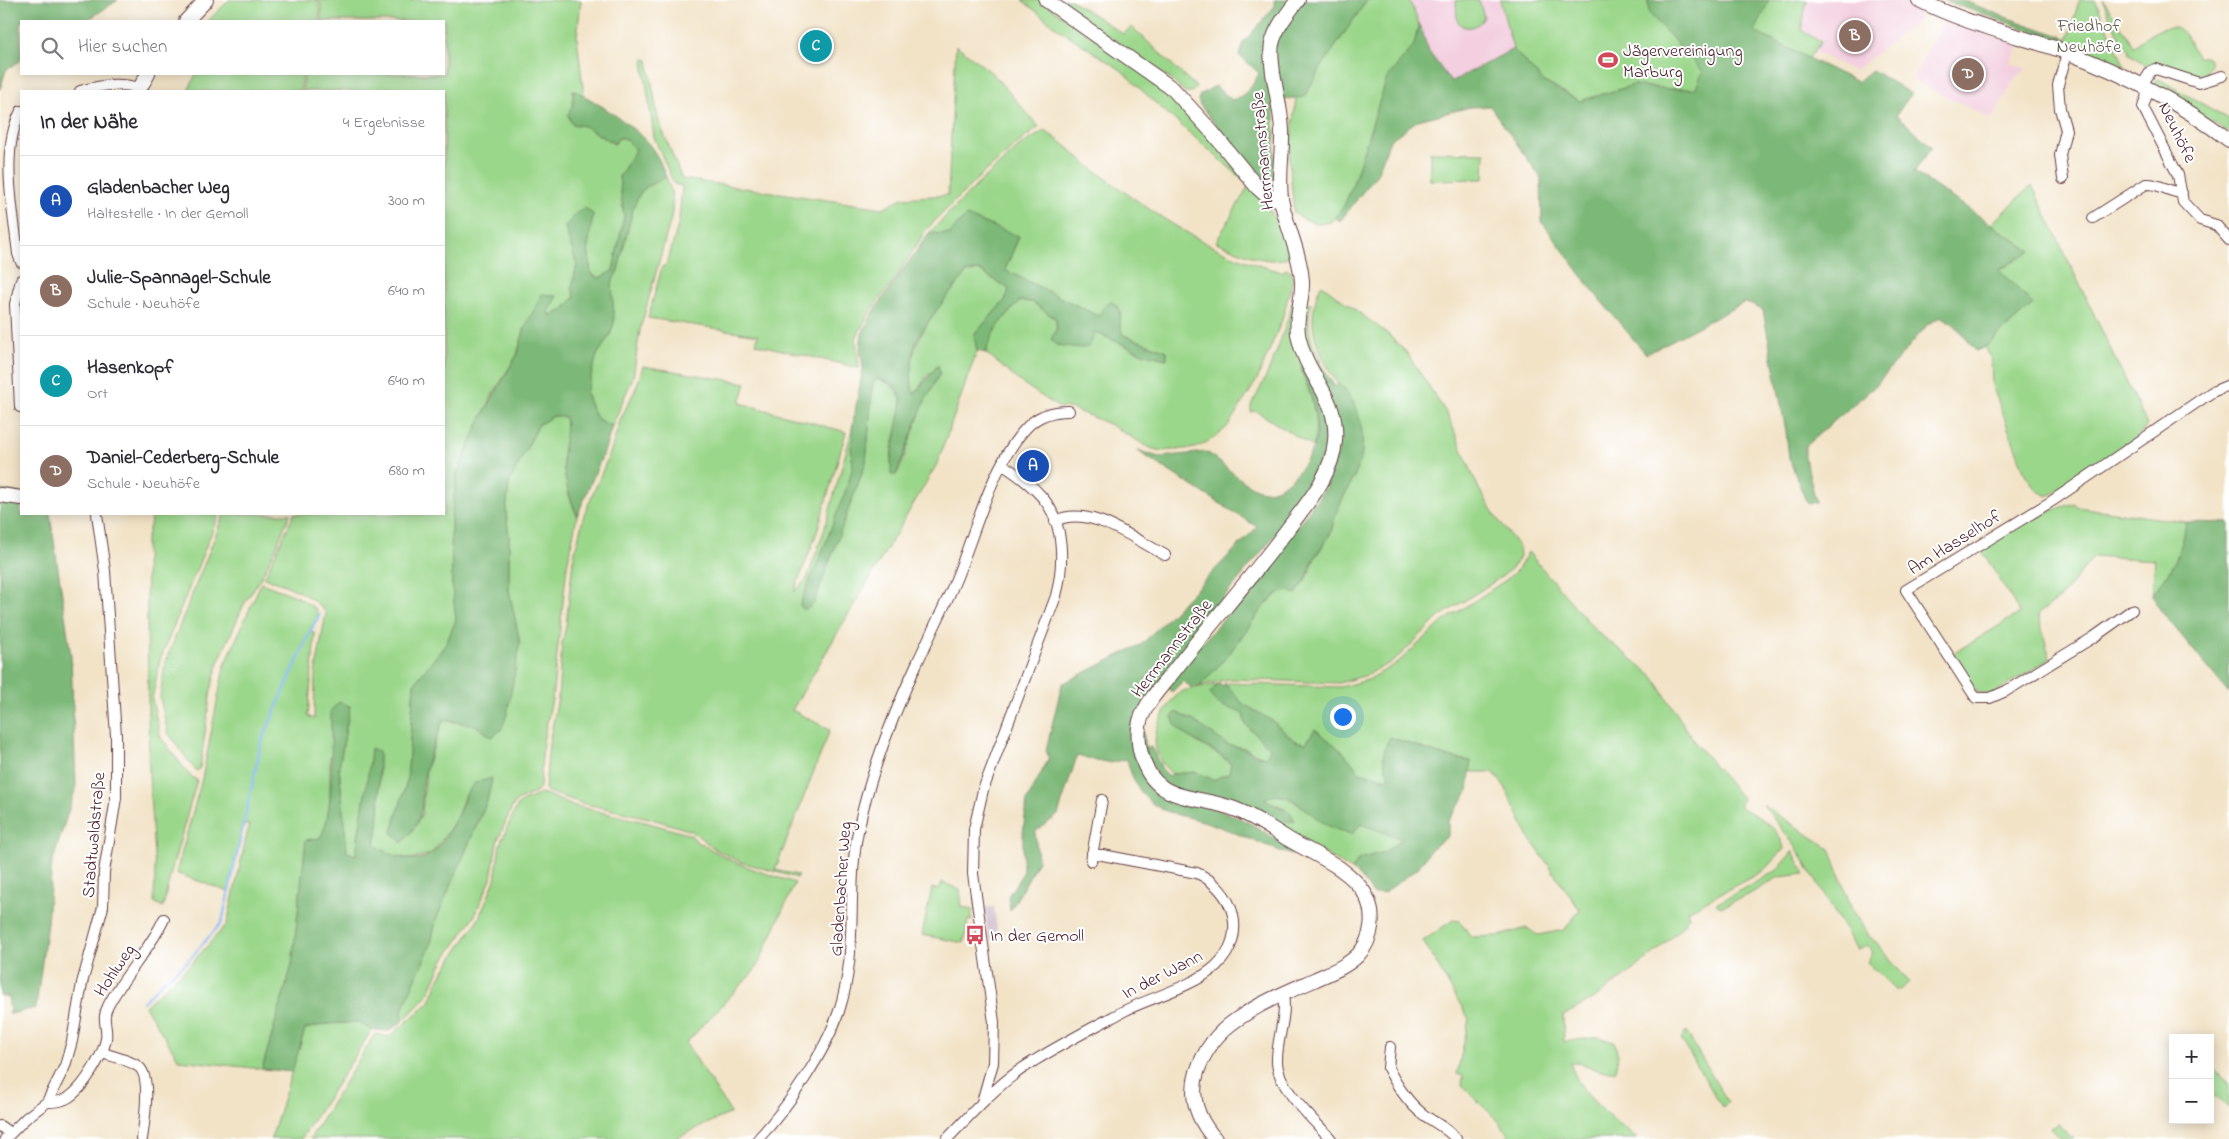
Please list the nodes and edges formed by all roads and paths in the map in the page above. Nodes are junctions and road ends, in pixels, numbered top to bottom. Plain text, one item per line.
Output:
1 (206, 0) edge
2 (1046, 0) edge
3 (1298, 0) edge
4 (1919, 0) edge
5 (187, 20) edge
6 (2067, 53) junction
7 (147, 75) edge
8 (2222, 76) dead end
9 (2145, 86) junction
10 (84, 90) edge
11 (139, 90) edge
12 (20, 113) edge
13 (2229, 140) edge
14 (2063, 179) dead end
15 (2182, 193) junction
16 (1281, 200) junction
17 (2093, 218) dead end
18 (2229, 240) edge
19 (20, 259) edge
20 (20, 284) edge
21 (2229, 385) edge
22 (20, 406) edge
23 (1069, 411) dead end
24 (1003, 465) junction
25 (0, 495) edge
26 (20, 498) edge
27 (97, 515) edge
28 (1055, 521) junction
29 (1165, 555) dead end
30 (2132, 610) dead end
31 (1102, 800) dead end
32 (164, 919) dead end
33 (1283, 994) junction
34 (1390, 1047) dead end
35 (103, 1053) junction
36 (48, 1102) junction
37 (982, 1102) junction
38 (0, 1126) edge
39 (7, 1136) edge
40 (142, 1139) edge
41 (758, 1139) edge
42 (947, 1139) edge
43 (1215, 1139) edge
44 (1331, 1139) edge
45 (1456, 1139) edge

1 - 5 street
2 - 16 street
3 - 16 street, Herrmannstraße
4 - 6 street, Neuhöfe
6 - 9 street, Neuhöfe
6 - 14 street
7 - 11 street
8 - 9 street, Neuhöfe
9 - 13 street, Neuhöfe
9 - 15 street, Neuhöfe
10 - 11 street
12 - 19 street
15 - 17 street
15 - 18 street, Neuhöfe
16 - 33 street, Herrmannstraße
20 - 22 street
21 - 30 street, Am Hasselhof
23 - 24 street, Gladenbacher Weg
24 - 28 street
24 - 41 street, Gladenbacher Weg
25 - 26 street
27 - 36 street, Stadtwaldstraße
28 - 29 street
28 - 37 street
31 - 37 street, In der Wann
32 - 35 street, Hohlweg
33 - 43 street, Herrmannstraße
33 - 44 street
34 - 45 street
35 - 36 street, Hohlweg
35 - 40 street
36 - 39 street, Stadtwaldstraße
37 - 42 street, In der Wann
38 - 39 street, Stadtwaldstraße

